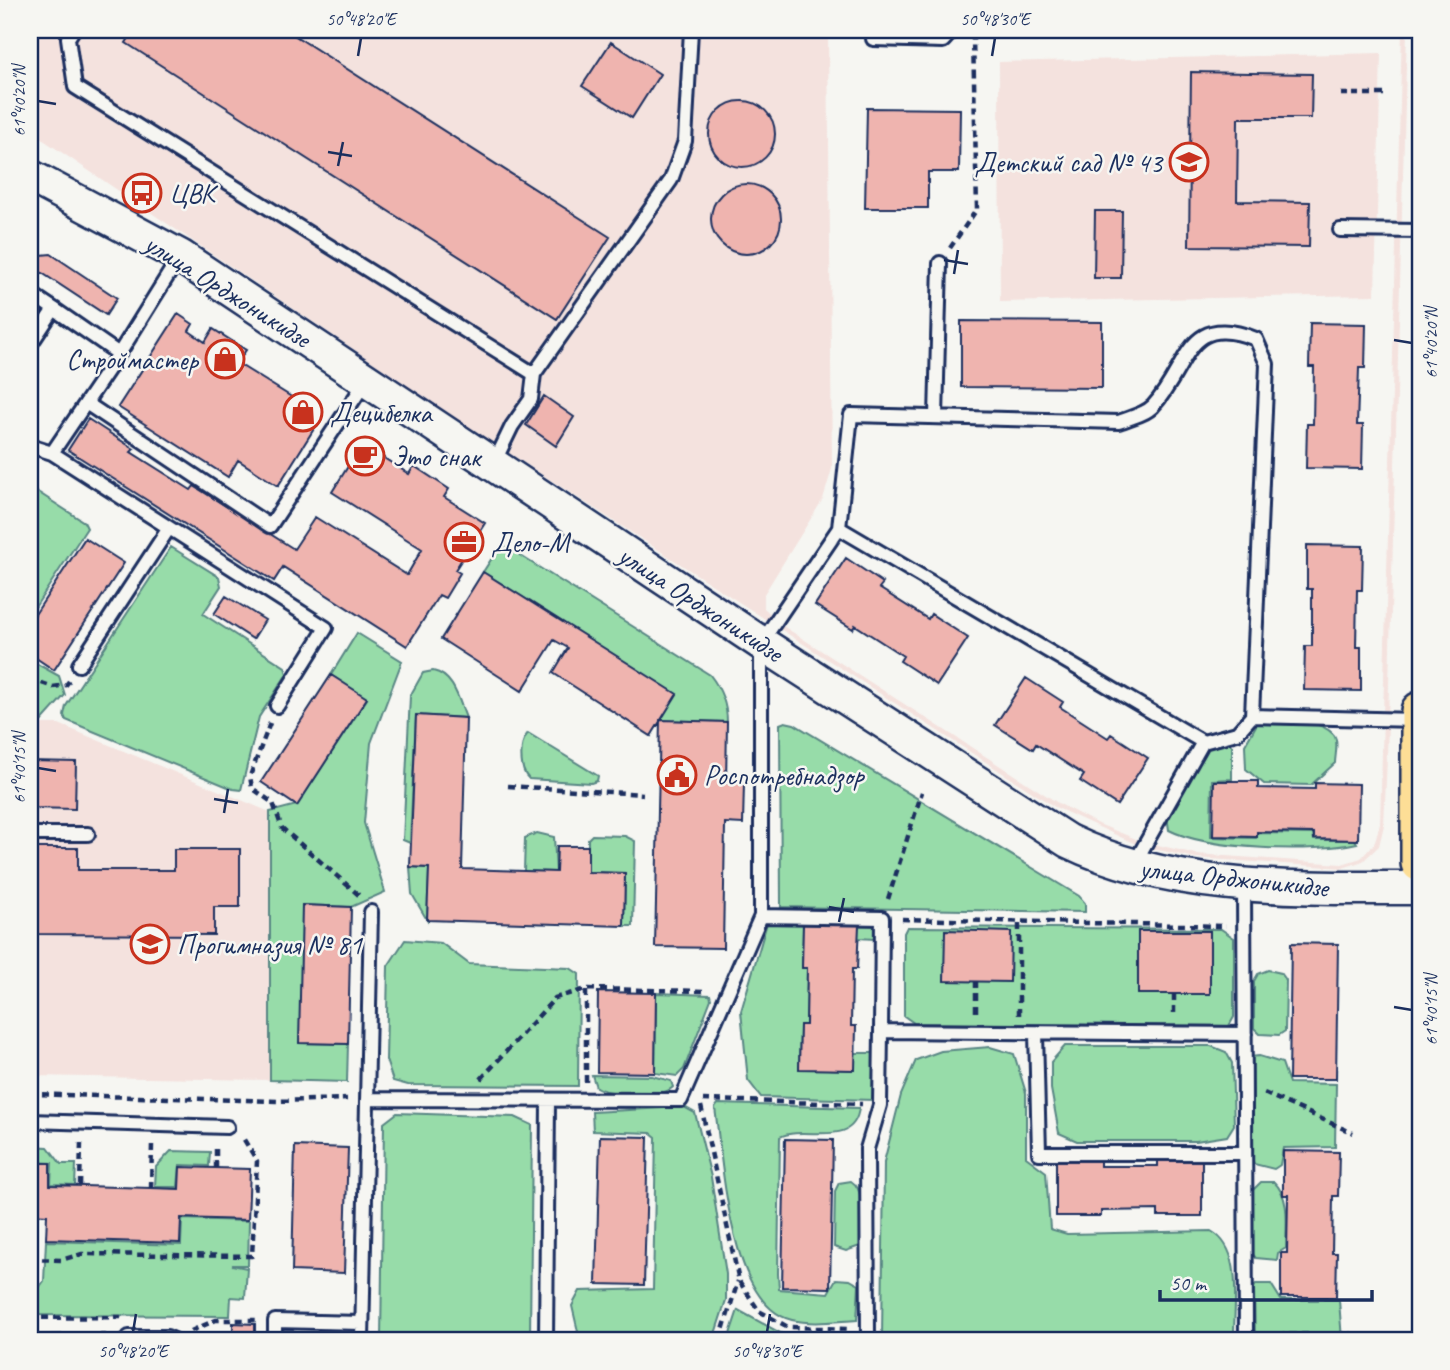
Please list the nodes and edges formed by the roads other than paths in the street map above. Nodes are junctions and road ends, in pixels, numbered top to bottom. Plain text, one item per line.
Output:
1 (73, 30) edge
2 (691, 30) edge
3 (953, 30) edge
4 (873, 39) dead end
5 (30, 176) edge
6 (1340, 230) dead end
7 (1420, 231) edge
8 (180, 256) junction
9 (940, 263) road end
10 (30, 293) edge
11 (54, 310) junction
12 (30, 345) edge
13 (119, 354) junction
14 (534, 374) junction
15 (367, 380) junction
16 (86, 403) junction
17 (936, 417) junction
18 (30, 446) edge
19 (52, 453) junction
20 (492, 466) junction
21 (169, 528) junction
22 (839, 528) junction
23 (761, 643) junction
24 (79, 665) road end
25 (277, 706) road end
26 (1420, 711) edge
27 (1252, 716) junction
28 (1420, 720) edge
29 (1203, 742) junction
30 (30, 834) edge
31 (88, 834) dead end
32 (1420, 863) edge
33 (1133, 867) junction
34 (1244, 883) junction
35 (1420, 888) edge
36 (372, 912) road end
37 (761, 916) junction
38 (881, 1031) junction
39 (1036, 1033) junction
40 (1245, 1034) junction
41 (367, 1099) junction
42 (548, 1101) junction
43 (30, 1121) edge
44 (227, 1127) road end
45 (1245, 1153) junction
46 (362, 1323) junction
47 (868, 1335) edge
48 (129, 1338) edge
49 (179, 1338) edge
50 (1246, 1338) edge
51 (275, 1340) edge
52 (362, 1340) edge
53 (546, 1340) edge

1 - 14 lane
2 - 14 lane
3 - 4 lane
5 - 8 main road, улица Орджоникидзе
6 - 7 lane
8 - 13 lane
8 - 15 main road, улица Орджоникидзе
9 - 17 lane
10 - 11 lane
11 - 12 lane
11 - 13 lane
13 - 16 lane
14 - 20 lane
15 - 16 lane
15 - 20 main road, улица Орджоникидзе
16 - 19 lane
17 - 22 lane
17 - 27 lane
18 - 19 lane
19 - 21 lane
20 - 23 main road, улица Орджоникидзе
21 - 24 lane
21 - 25 lane
22 - 23 lane
22 - 29 lane
23 - 33 main road, улица Орджоникидзе
23 - 37 lane
26 - 28 main road
27 - 28 lane
27 - 29 lane
28 - 32 main road
29 - 33 lane
30 - 31 lane
33 - 34 main road, улица Орджоникидзе
34 - 35 main road, улица Орджоникидзе
34 - 40 lane
36 - 41 lane
37 - 38 lane
37 - 42 lane
38 - 39 lane
38 - 47 lane
39 - 40 lane
39 - 45 lane
40 - 45 lane
41 - 42 lane
41 - 46 lane
42 - 53 lane
43 - 44 lane
45 - 50 lane
46 - 51 lane
46 - 52 lane
48 - 49 lane

